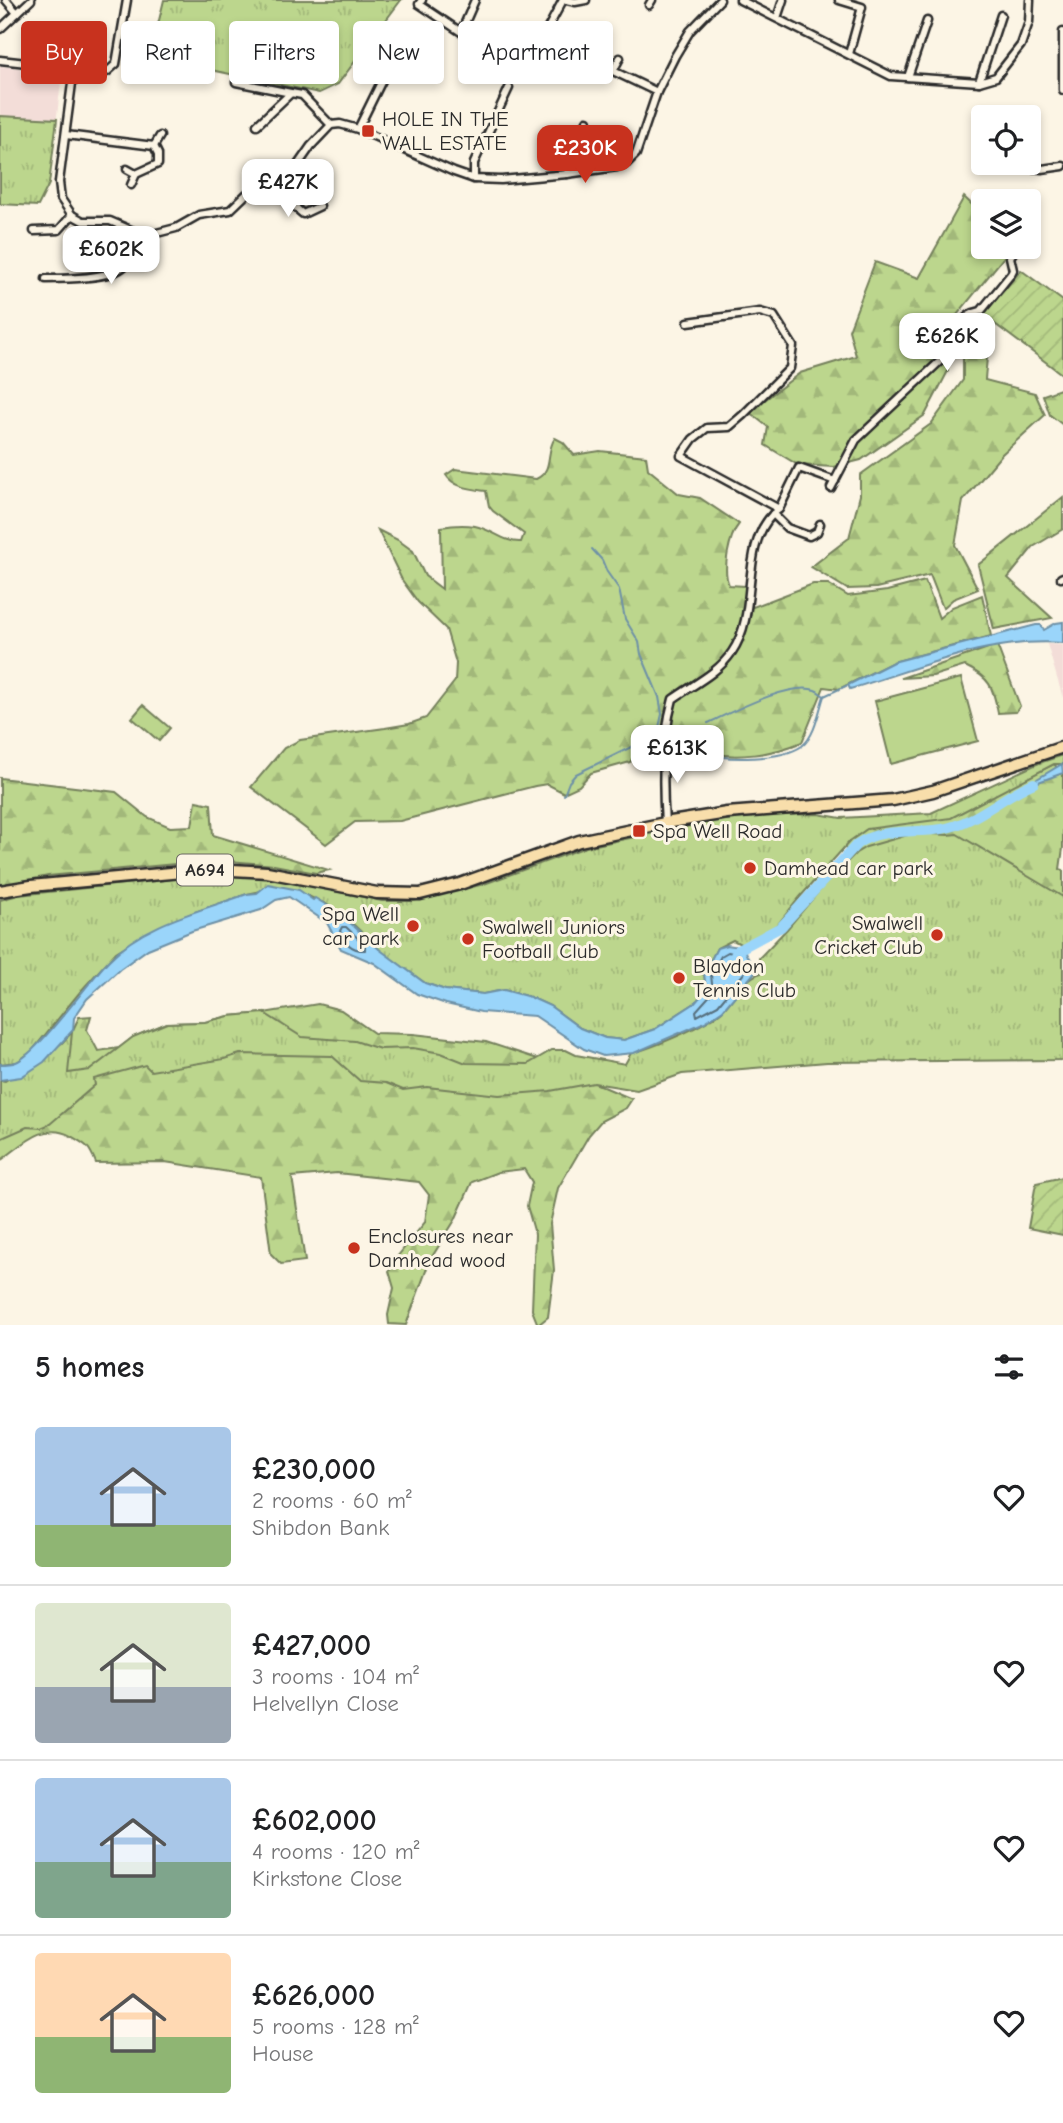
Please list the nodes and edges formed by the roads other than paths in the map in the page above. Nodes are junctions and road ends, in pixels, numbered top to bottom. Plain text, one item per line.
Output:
1 (6, 0) edge
2 (31, 0) edge
3 (127, 0) edge
4 (422, 0) edge
5 (475, 0) edge
6 (565, 0) edge
7 (586, 0) edge
8 (720, 0) edge
9 (740, 0) edge
10 (783, 0) edge
11 (839, 0) edge
12 (1030, 0) edge
13 (17, 13) junction
14 (1001, 15) dead end
15 (777, 18) junction
16 (553, 21) edge
17 (927, 21) dead end
18 (0, 29) edge
19 (1063, 35) edge
20 (849, 54) junction
21 (620, 58) dead end
22 (0, 60) edge
23 (21, 62) edge
24 (107, 72) edge
25 (908, 77) junction
26 (979, 82) junction
27 (72, 84) edge
28 (246, 84) edge
29 (380, 84) edge
30 (509, 89) dead end
31 (1063, 90) edge
32 (657, 92) junction
33 (291, 93) junction
34 (587, 121) dead end
35 (257, 125) dead end
36 (331, 125) junction
37 (358, 129) junction
38 (66, 135) junction
39 (160, 136) dead end
40 (154, 146) junction
41 (1063, 166) edge
42 (127, 169) dead end
43 (1041, 169) edge
44 (136, 174) junction
45 (568, 174) junction
46 (281, 175) junction
47 (474, 178) junction
48 (131, 185) dead end
49 (320, 206) dead end
50 (72, 215) junction
51 (34, 231) dead end
52 (137, 234) junction
53 (1010, 259) edge
54 (46, 279) dead end
55 (688, 322) dead end
56 (776, 511) junction
57 (820, 524) dead end
58 (1063, 747) edge
59 (665, 823) junction
60 (0, 891) edge

1 - 13 street
2 - 13 street
3 - 24 street
4 - 5 street
6 - 7 street
6 - 16 street
8 - 32 street
9 - 15 street
10 - 15 street
11 - 20 street
12 - 26 street
13 - 18 street
14 - 26 street
15 - 20 street
17 - 25 street
19 - 31 street
20 - 25 street
21 - 32 street
22 - 23 street
25 - 26 street
27 - 38 street
28 - 33 street
29 - 37 street
30 - 47 street
32 - 45 street
33 - 35 street
33 - 36 street
34 - 45 street
36 - 37 street
36 - 46 street
37 - 47 street
38 - 40 street
38 - 50 street
39 - 40 street
40 - 44 street
41 - 43 street
42 - 44 street
44 - 48 street
45 - 47 street
46 - 49 street
46 - 52 street
50 - 51 street
50 - 52 street
52 - 54 street
53 - 56 street
55 - 56 street
56 - 57 street
56 - 59 street
58 - 59 main road, A694
59 - 60 main road, A694

